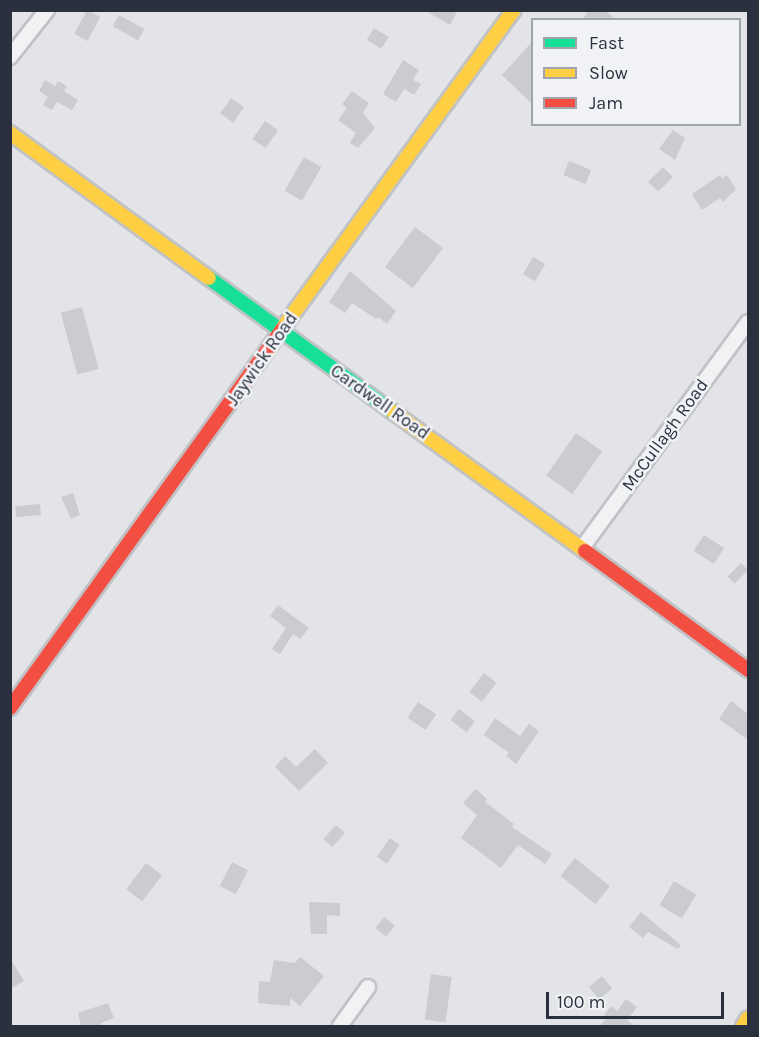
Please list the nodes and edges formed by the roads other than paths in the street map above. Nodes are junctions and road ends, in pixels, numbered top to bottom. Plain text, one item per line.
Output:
1 (46, 10) edge
2 (514, 10) edge
3 (10, 57) edge
4 (10, 133) edge
5 (748, 322) edge
6 (282, 332) junction
7 (582, 548) junction
8 (748, 670) edge
9 (10, 708) edge
10 (369, 987) dead end
11 (748, 1018) edge
12 (340, 1026) edge
13 (742, 1026) edge

1 - 3 street
2 - 6 street, Jaywick Road
4 - 6 street, Cardwell Road
5 - 7 street, McCullagh Road
6 - 7 street, Cardwell Road
6 - 9 street, Jaywick Road
7 - 8 street, Cardwell Road
10 - 12 street
11 - 13 street

